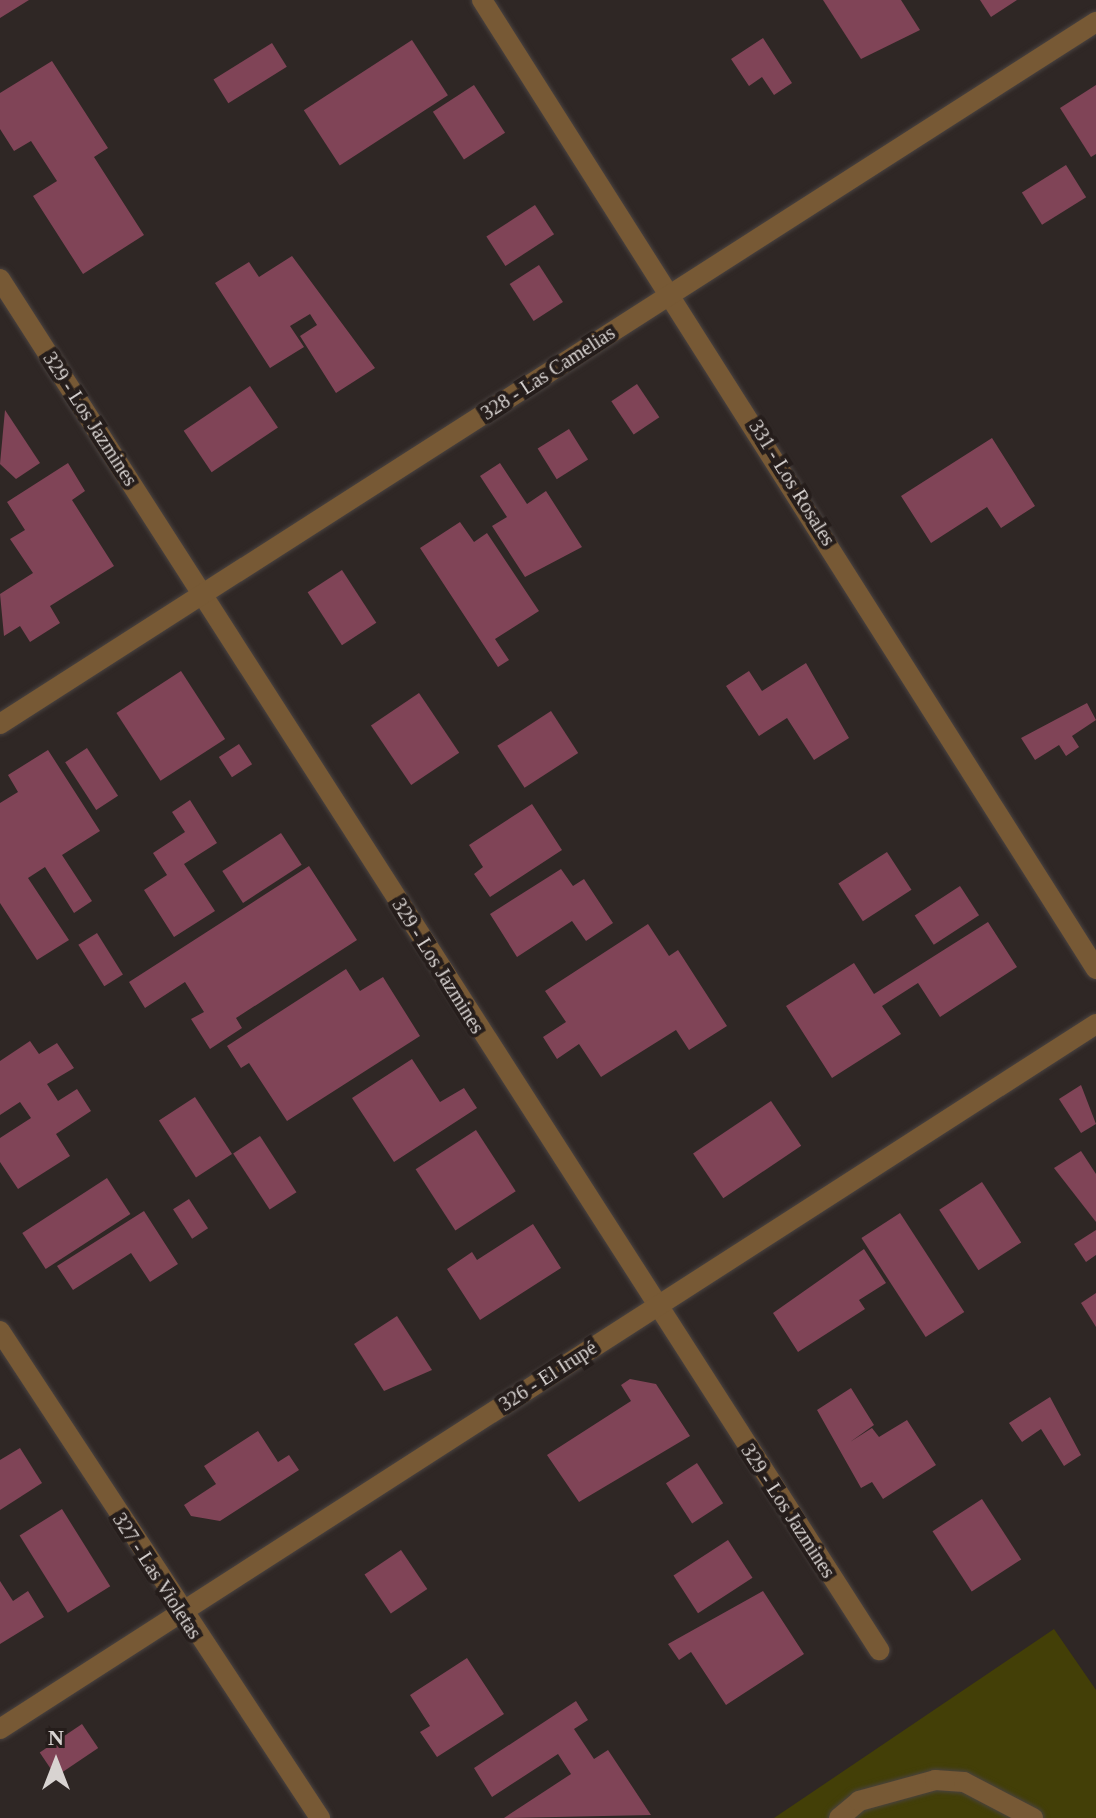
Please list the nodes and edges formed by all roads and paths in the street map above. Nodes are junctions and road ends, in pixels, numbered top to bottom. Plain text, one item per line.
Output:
1 (482, 0) edge
2 (1096, 22) edge
3 (0, 279) edge
4 (673, 293) junction
5 (202, 595) junction
6 (0, 724) edge
7 (1096, 969) edge
8 (1096, 1024) edge
9 (654, 1307) junction
10 (0, 1331) edge
11 (181, 1615) junction
12 (879, 1650) dead end
13 (0, 1729) edge
14 (320, 1818) edge
15 (839, 1818) edge
16 (1033, 1818) edge

1 - 4 street, 331 - Los Rosales
2 - 4 street, 328 - Las Camelias
3 - 5 street, 329 - Los Jazmines
4 - 5 street, 328 - Las Camelias
4 - 7 street, 331 - Los Rosales
5 - 6 street, 328 - Las Camelias
5 - 9 street, 329 - Los Jazmines
8 - 9 street, 326 - El Irupé
9 - 11 street, 326 - El Irupé
9 - 12 street, 329 - Los Jazmines
10 - 11 street, 327 - Las Violetas
11 - 13 street, 326 - El Irupé
11 - 14 street, 327 - Las Violetas
15 - 16 street

